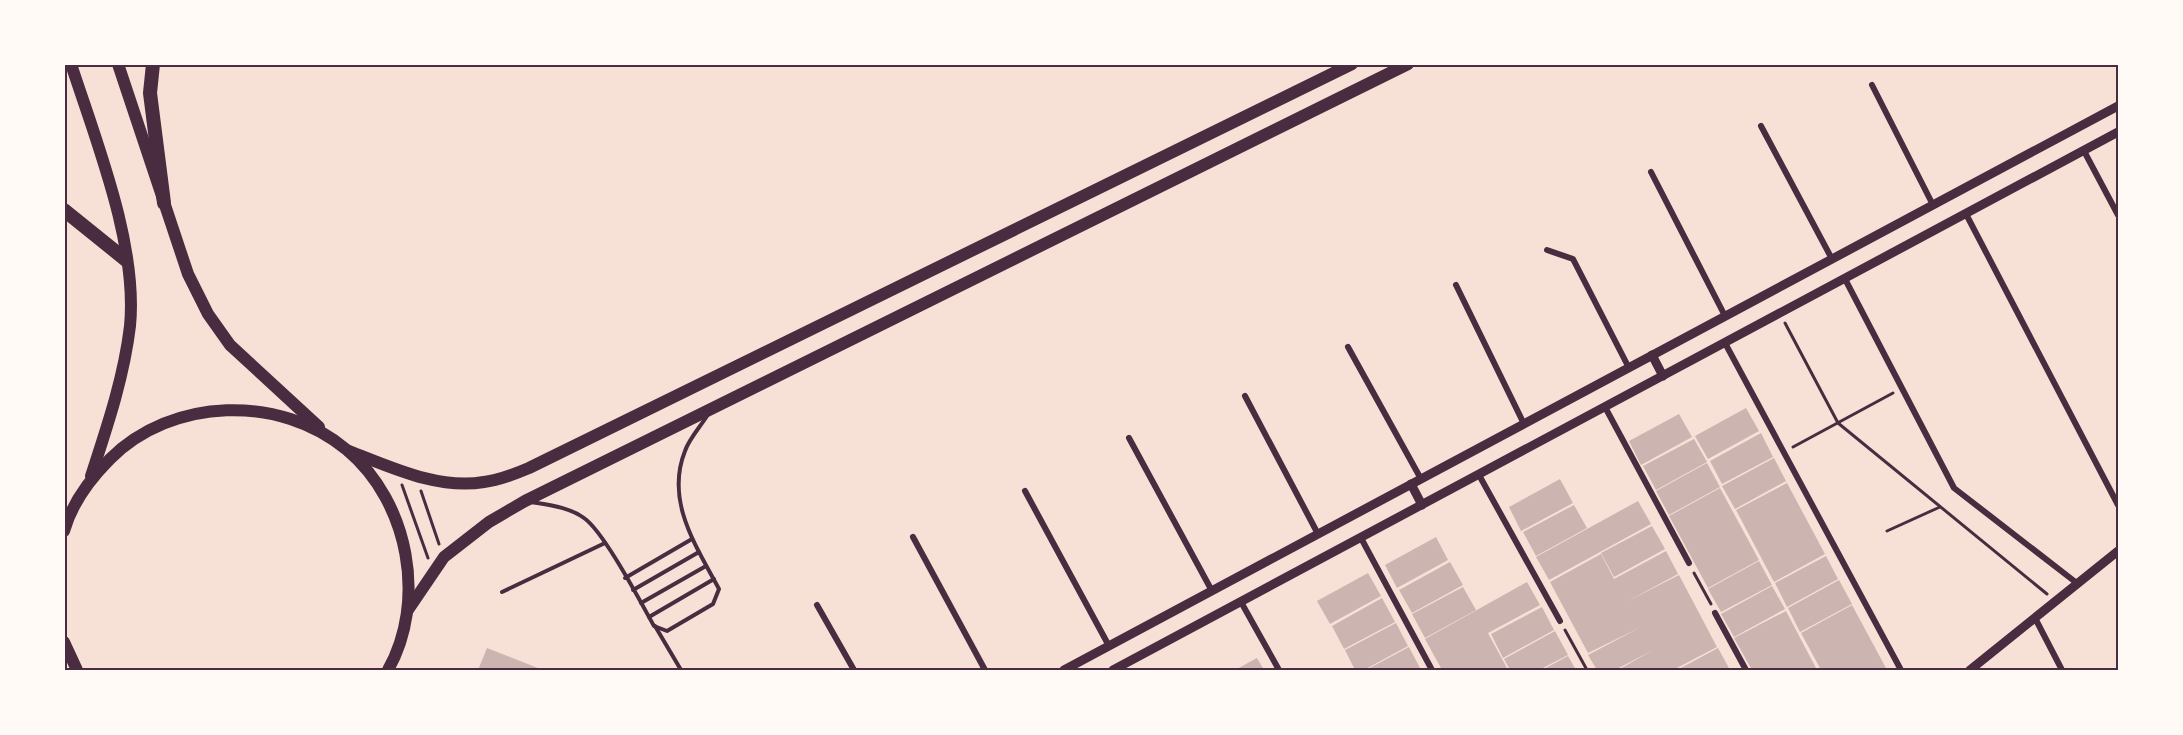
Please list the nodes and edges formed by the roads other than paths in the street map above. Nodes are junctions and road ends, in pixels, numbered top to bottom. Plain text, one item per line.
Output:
1 (71, 64) edge
2 (118, 64) edge
3 (153, 64) edge
4 (1352, 64) edge
5 (1408, 64) edge
6 (1872, 85) dead end
7 (2118, 106) edge
8 (1761, 126) dead end
9 (2118, 132) edge
10 (2084, 151) junction
11 (1651, 172) dead end
12 (164, 203) junction
13 (1933, 205) junction
14 (64, 210) edge
15 (1966, 214) junction
16 (2118, 215) edge
17 (1546, 250) dead end
18 (1832, 259) junction
19 (126, 260) junction
20 (1845, 279) junction
21 (1456, 285) dead end
22 (1725, 316) junction
23 (1725, 343) junction
24 (1348, 347) dead end
25 (1653, 355) junction
26 (1629, 368) junction
27 (1663, 376) junction
28 (1245, 396) dead end
29 (1605, 407) junction
30 (711, 409) junction
31 (1524, 424) junction
32 (1129, 438) dead end
33 (333, 440) junction
34 (349, 451) junction
35 (1479, 475) junction
36 (90, 479) junction
37 (1421, 479) junction
38 (1411, 484) junction
39 (1025, 491) dead end
40 (525, 501) junction
41 (1422, 505) junction
42 (2118, 505) edge
43 (64, 531) edge
44 (1318, 534) junction
45 (913, 537) dead end
46 (1361, 538) junction
47 (692, 539) junction
48 (605, 543) junction
49 (2118, 551) edge
50 (699, 552) junction
51 (1689, 563) road end
52 (706, 566) junction
53 (625, 578) junction
54 (714, 579) junction
55 (2078, 584) junction
56 (633, 590) junction
57 (1212, 591) junction
58 (502, 592) dead end
59 (1242, 602) junction
60 (641, 603) junction
61 (817, 605) dead end
62 (408, 610) junction
63 (1715, 613) road end
64 (649, 616) junction
65 (2035, 618) junction
66 (1560, 621) road end
67 (654, 626) junction
68 (64, 642) edge
69 (1109, 646) junction
70 (396, 656) junction
71 (1119, 669) edge
72 (77, 670) edge
73 (388, 670) edge
74 (393, 670) edge
75 (681, 670) edge
76 (854, 670) edge
77 (985, 670) edge
78 (1064, 670) edge
79 (1279, 670) edge
80 (1432, 670) edge
81 (1746, 670) edge
82 (1901, 670) edge
83 (1970, 670) edge
84 (2062, 670) edge

1 - 19 main road
2 - 12 main road
3 - 12 highway
4 - 34 main road
5 - 30 main road
6 - 13 street
7 - 13 street
8 - 18 street
9 - 10 street
10 - 15 street
10 - 16 street
11 - 22 street
12 - 33 main road
13 - 18 street
14 - 19 highway
15 - 20 street
15 - 42 street
17 - 26 street
18 - 22 street
19 - 36 main road
20 - 23 street
20 - 55 street
21 - 31 street
22 - 25 street
23 - 27 street
23 - 82 street
24 - 37 street
25 - 26 street
25 - 27 street
26 - 31 street
27 - 29 street
28 - 44 street
29 - 35 street
29 - 51 street
30 - 40 main road
30 - 47 lane
31 - 37 street
32 - 57 street
33 - 34 main road
33 - 36 main road
34 - 62 main road
35 - 41 street
35 - 66 street
36 - 43 main road
37 - 38 street
38 - 41 street
38 - 44 street
39 - 69 street
40 - 48 lane
40 - 62 main road
41 - 46 street
44 - 57 street
45 - 77 street
46 - 59 street
46 - 80 street
47 - 50 lane
47 - 53 lane
48 - 53 lane
48 - 58 lane
49 - 55 street
50 - 52 lane
50 - 56 lane
52 - 54 lane
52 - 60 lane
53 - 56 lane
54 - 64 lane
54 - 67 lane
55 - 65 street
56 - 60 lane
57 - 69 street
59 - 71 street
59 - 79 street
60 - 64 lane
61 - 76 street
62 - 70 main road
63 - 81 street
64 - 67 lane
65 - 83 street
65 - 84 street
67 - 75 lane
68 - 72 main road
69 - 78 street
70 - 73 main road
70 - 74 main road

